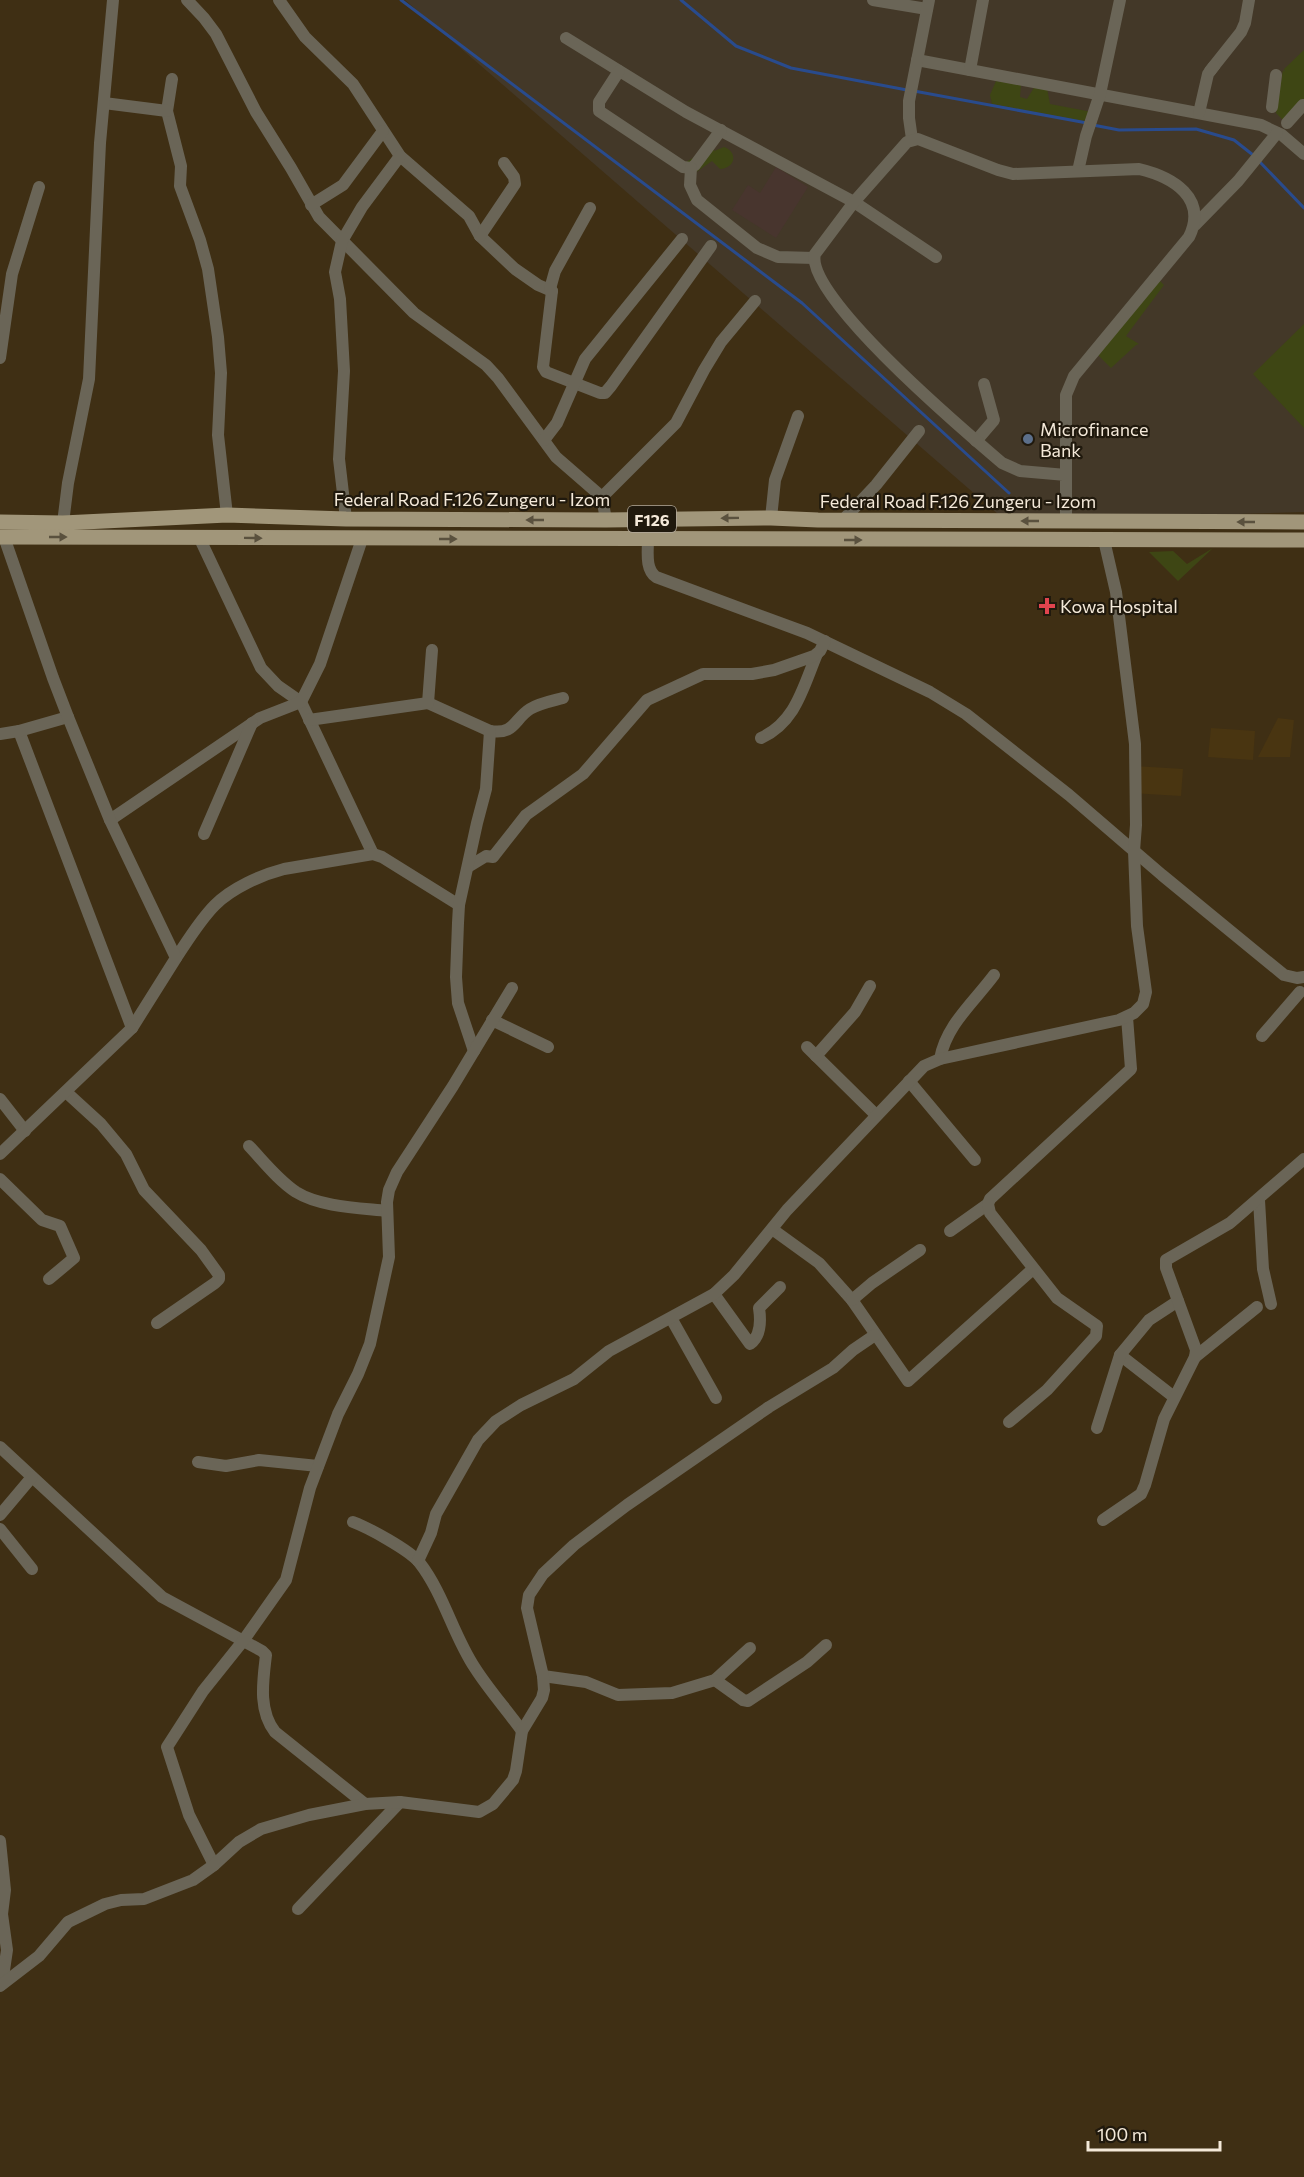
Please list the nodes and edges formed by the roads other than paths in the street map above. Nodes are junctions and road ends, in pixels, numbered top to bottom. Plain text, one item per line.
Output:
1 (113, 0) edge
2 (187, 0) edge
3 (279, 0) edge
4 (873, 0) edge
5 (983, 0) edge
6 (1120, 0) edge
7 (1249, 0) edge
8 (928, 4) edge
9 (566, 38) dead end
10 (917, 60) junction
11 (970, 70) junction
12 (619, 71) junction
13 (1276, 75) dead end
14 (172, 79) dead end
15 (1100, 94) junction
16 (104, 103) junction
17 (1303, 105) edge
18 (1272, 107) dead end
19 (167, 111) junction
20 (1199, 113) junction
21 (1287, 123) dead end
22 (721, 130) junction
23 (383, 131) junction
24 (1277, 133) junction
25 (912, 139) junction
26 (1304, 154) edge
27 (400, 156) junction
28 (504, 164) dead end
29 (691, 168) junction
30 (1078, 171) junction
31 (39, 188) dead end
32 (854, 202) junction
33 (311, 205) junction
34 (590, 208) dead end
35 (1195, 225) junction
36 (480, 236) junction
37 (682, 239) dead end
38 (342, 241) junction
39 (711, 246) dead end
40 (936, 257) dead end
41 (814, 258) junction
42 (552, 291) junction
43 (755, 301) dead end
44 (0, 358) edge
45 (984, 384) dead end
46 (574, 385) junction
47 (798, 416) dead end
48 (919, 431) dead end
49 (544, 440) junction
50 (976, 441) junction
51 (1066, 475) junction
52 (602, 497) junction
53 (227, 516) junction
54 (771, 518) junction
55 (346, 519) junction
56 (606, 520) junction
57 (818, 520) junction
58 (843, 520) junction
59 (1066, 521) junction
60 (0, 522) edge
61 (1304, 522) edge
62 (63, 523) junction
63 (2, 537) edge
64 (199, 537) junction
65 (362, 539) junction
66 (648, 539) junction
67 (817, 540) junction
68 (1104, 540) junction
69 (1304, 540) edge
70 (825, 641) junction
71 (432, 650) dead end
72 (817, 654) junction
73 (563, 698) dead end
74 (301, 702) junction
75 (428, 703) junction
76 (68, 717) junction
77 (309, 720) junction
78 (252, 723) junction
79 (19, 731) junction
80 (490, 731) junction
81 (0, 734) edge
82 (761, 738) dead end
83 (110, 820) junction
84 (204, 834) dead end
85 (1134, 851) junction
86 (373, 854) junction
87 (468, 867) junction
88 (459, 905) junction
89 (176, 958) junction
90 (994, 975) dead end
91 (1284, 975) junction
92 (1304, 977) edge
93 (870, 987) dead end
94 (512, 988) dead end
95 (1302, 994) edge
96 (1126, 1017) junction
97 (492, 1020) junction
98 (132, 1028) junction
99 (1262, 1036) dead end
100 (548, 1047) dead end
101 (474, 1050) junction
102 (940, 1059) junction
103 (909, 1081) junction
104 (66, 1092) junction
105 (0, 1099) edge
106 (876, 1115) junction
107 (25, 1131) junction
108 (249, 1146) dead end
109 (0, 1154) edge
110 (975, 1160) dead end
111 (1304, 1160) edge
112 (0, 1179) edge
113 (1259, 1200) junction
114 (988, 1204) junction
115 (387, 1211) junction
116 (772, 1230) junction
117 (950, 1230) dead end
118 (920, 1250) dead end
119 (1033, 1269) junction
120 (49, 1280) dead end
121 (780, 1287) dead end
122 (714, 1294) junction
123 (852, 1300) junction
124 (1179, 1301) junction
125 (1271, 1304) dead end
126 (1257, 1307) dead end
127 (671, 1318) junction
128 (157, 1323) dead end
129 (875, 1335) junction
130 (1120, 1355) junction
131 (1195, 1357) junction
132 (1174, 1397) junction
133 (716, 1398) dead end
134 (1009, 1422) dead end
135 (1097, 1428) dead end
136 (0, 1446) edge
137 (198, 1462) dead end
138 (318, 1466) junction
139 (32, 1477) junction
140 (0, 1515) edge
141 (1103, 1520) dead end
142 (353, 1522) dead end
143 (0, 1529) edge
144 (418, 1561) junction
145 (32, 1569) dead end
146 (243, 1641) junction
147 (826, 1645) dead end
148 (750, 1648) dead end
149 (543, 1676) junction
150 (715, 1680) junction
151 (522, 1731) junction
152 (400, 1802) junction
153 (365, 1804) junction
154 (0, 1842) edge
155 (214, 1865) junction
156 (298, 1909) dead end
157 (1, 1985) edge

1 - 16 street
2 - 33 street
3 - 23 street
4 - 8 street
5 - 11 street
6 - 15 street
7 - 20 street
8 - 10 street
9 - 12 street
10 - 11 street
10 - 25 street
11 - 15 street
12 - 22 street
12 - 29 street
13 - 18 street
14 - 19 street
15 - 20 street
15 - 30 street
16 - 19 street
16 - 62 street
17 - 21 street
19 - 53 street
20 - 24 street
22 - 29 street
22 - 32 street
23 - 27 street
23 - 33 street
24 - 26 street
24 - 35 street
25 - 30 street
25 - 32 street
27 - 36 street
27 - 38 street
28 - 36 street
29 - 41 street
30 - 35 street
31 - 44 street
32 - 40 street
32 - 41 street
33 - 38 street
34 - 42 street
35 - 51 street
36 - 42 street
37 - 46 street
38 - 49 street
38 - 55 street
39 - 46 street
41 - 50 street
42 - 46 street
43 - 52 street
45 - 50 street
46 - 49 street
47 - 54 street
48 - 58 street
49 - 52 street
50 - 51 street
51 - 59 street
52 - 56 street
53 - 55 main road, Federal Road F.126 Zungeru - Izom / F126
53 - 62 main road, Federal Road F.126 Zungeru - Izom / F126
54 -> 56 main road, Federal Road F.126 Zungeru - Izom / F126
54 - 57 main road, Federal Road F.126 Zungeru - Izom / F126
56 -> 55 main road, Federal Road F.126 Zungeru - Izom / F126
57 - 58 main road, Federal Road F.126 Zungeru - Izom / F126
57 - 67 main road
59 -> 58 main road, Federal Road F.126 Zungeru - Izom / F126
61 -> 59 main road, Federal Road F.126 Zungeru - Izom / F126
60 - 62 main road, Federal Road F.126 Zungeru - Izom / F126
63 -> 64 main road, F126
63 - 76 street
64 -> 65 main road, F126
64 - 74 street
65 -> 66 main road, F126
65 - 74 street
66 - 67 main road, F126
66 - 70 street
67 -> 68 main road, F126
68 - 69 main road, F126
68 - 85 street
70 - 72 street
70 - 85 street
71 - 75 street
72 - 82 street
72 - 87 street
73 - 80 street
74 - 77 street
74 - 78 street
75 - 77 street
75 - 80 street
76 - 79 street
76 - 83 street
77 - 86 street
78 - 83 street
78 - 84 street
79 - 81 street
79 - 98 street
80 - 87 street
83 - 89 street
85 - 91 street
85 - 96 street
86 - 88 street
86 - 89 street
87 - 88 street
88 - 101 street
89 - 98 street
90 - 102 street
91 - 92 street
91 - 95 street
93 - 106 street
94 - 97 street
95 - 99 street
96 - 102 street
96 - 114 street
97 - 100 street
97 - 101 street
98 - 104 street
101 - 115 street
102 - 103 street
103 - 106 street
103 - 110 street
104 - 107 street
104 - 128 street
105 - 107 street
106 - 116 street
107 - 109 street
108 - 115 street
111 - 113 street
112 - 120 street
113 - 124 street
113 - 125 street
114 - 117 street
114 - 119 street
115 - 138 street
116 - 122 street
116 - 123 street
118 - 123 street
119 - 129 street
119 - 134 street
121 - 122 street
122 - 127 street
123 - 129 street
124 - 130 street
124 - 131 street
126 - 131 street
127 - 133 street
127 - 144 street
129 - 149 street
130 - 132 street
130 - 135 street
131 - 132 street
132 - 141 street
136 - 139 street
137 - 138 street
138 - 146 street
139 - 140 street
139 - 146 street
142 - 144 street
143 - 145 street
144 - 151 street
146 - 153 street
146 - 155 street
147 - 150 street
148 - 150 street
149 - 150 street
149 - 151 street
151 - 152 street
152 - 153 street
152 - 156 street
153 - 155 street
154 - 157 street
155 - 157 street

